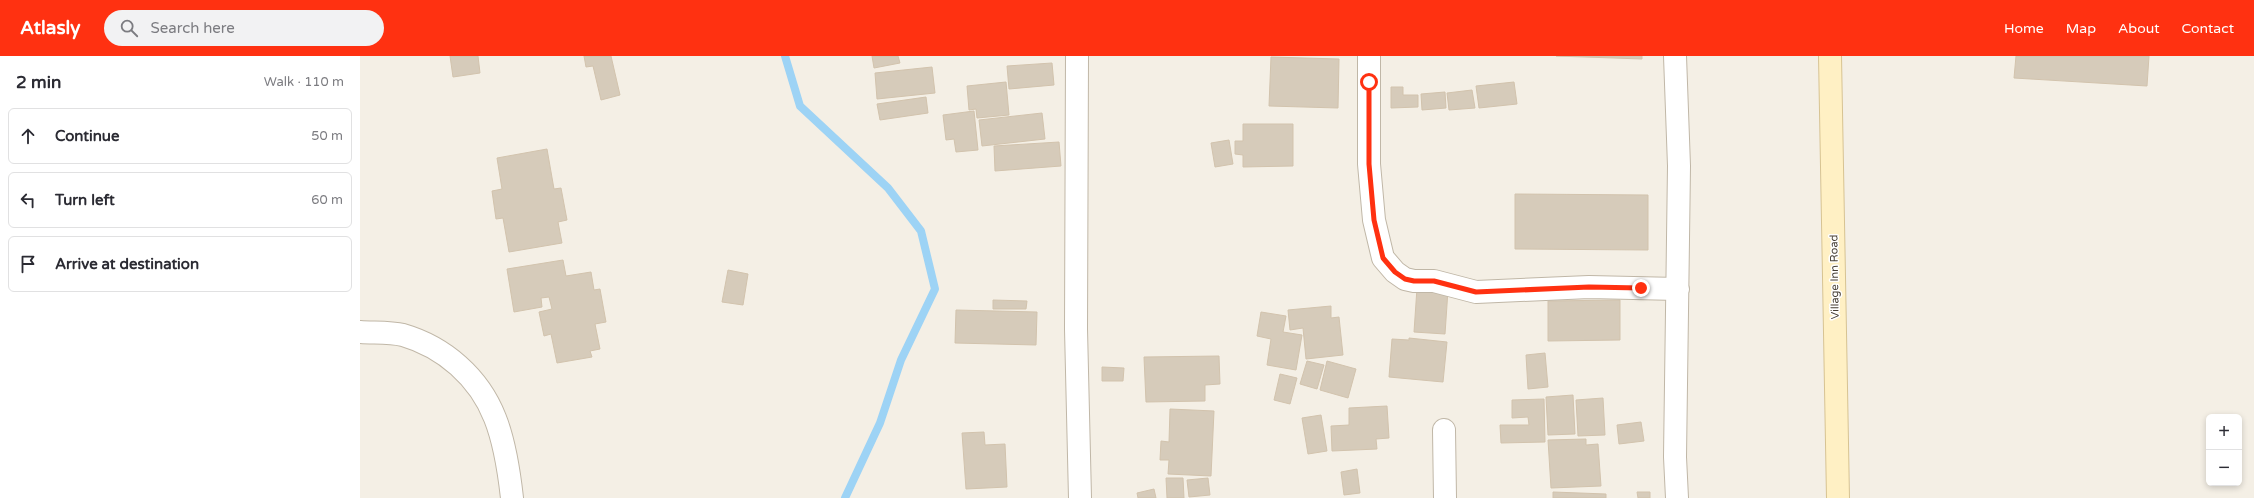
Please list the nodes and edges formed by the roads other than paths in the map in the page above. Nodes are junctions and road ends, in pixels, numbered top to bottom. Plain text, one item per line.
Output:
1 (1077, 56) edge
2 (1369, 56) edge
3 (1675, 56) edge
4 (1830, 56) edge
5 (1678, 289) junction
6 (360, 332) edge
7 (1444, 430) dead end
8 (512, 498) edge
9 (1080, 498) edge
10 (1445, 498) edge
11 (1676, 498) edge
12 (1838, 498) edge

1 - 9 street
2 - 5 street
3 - 5 street
4 - 12 street, Village Inn Road
5 - 11 street
6 - 8 street
7 - 10 street

